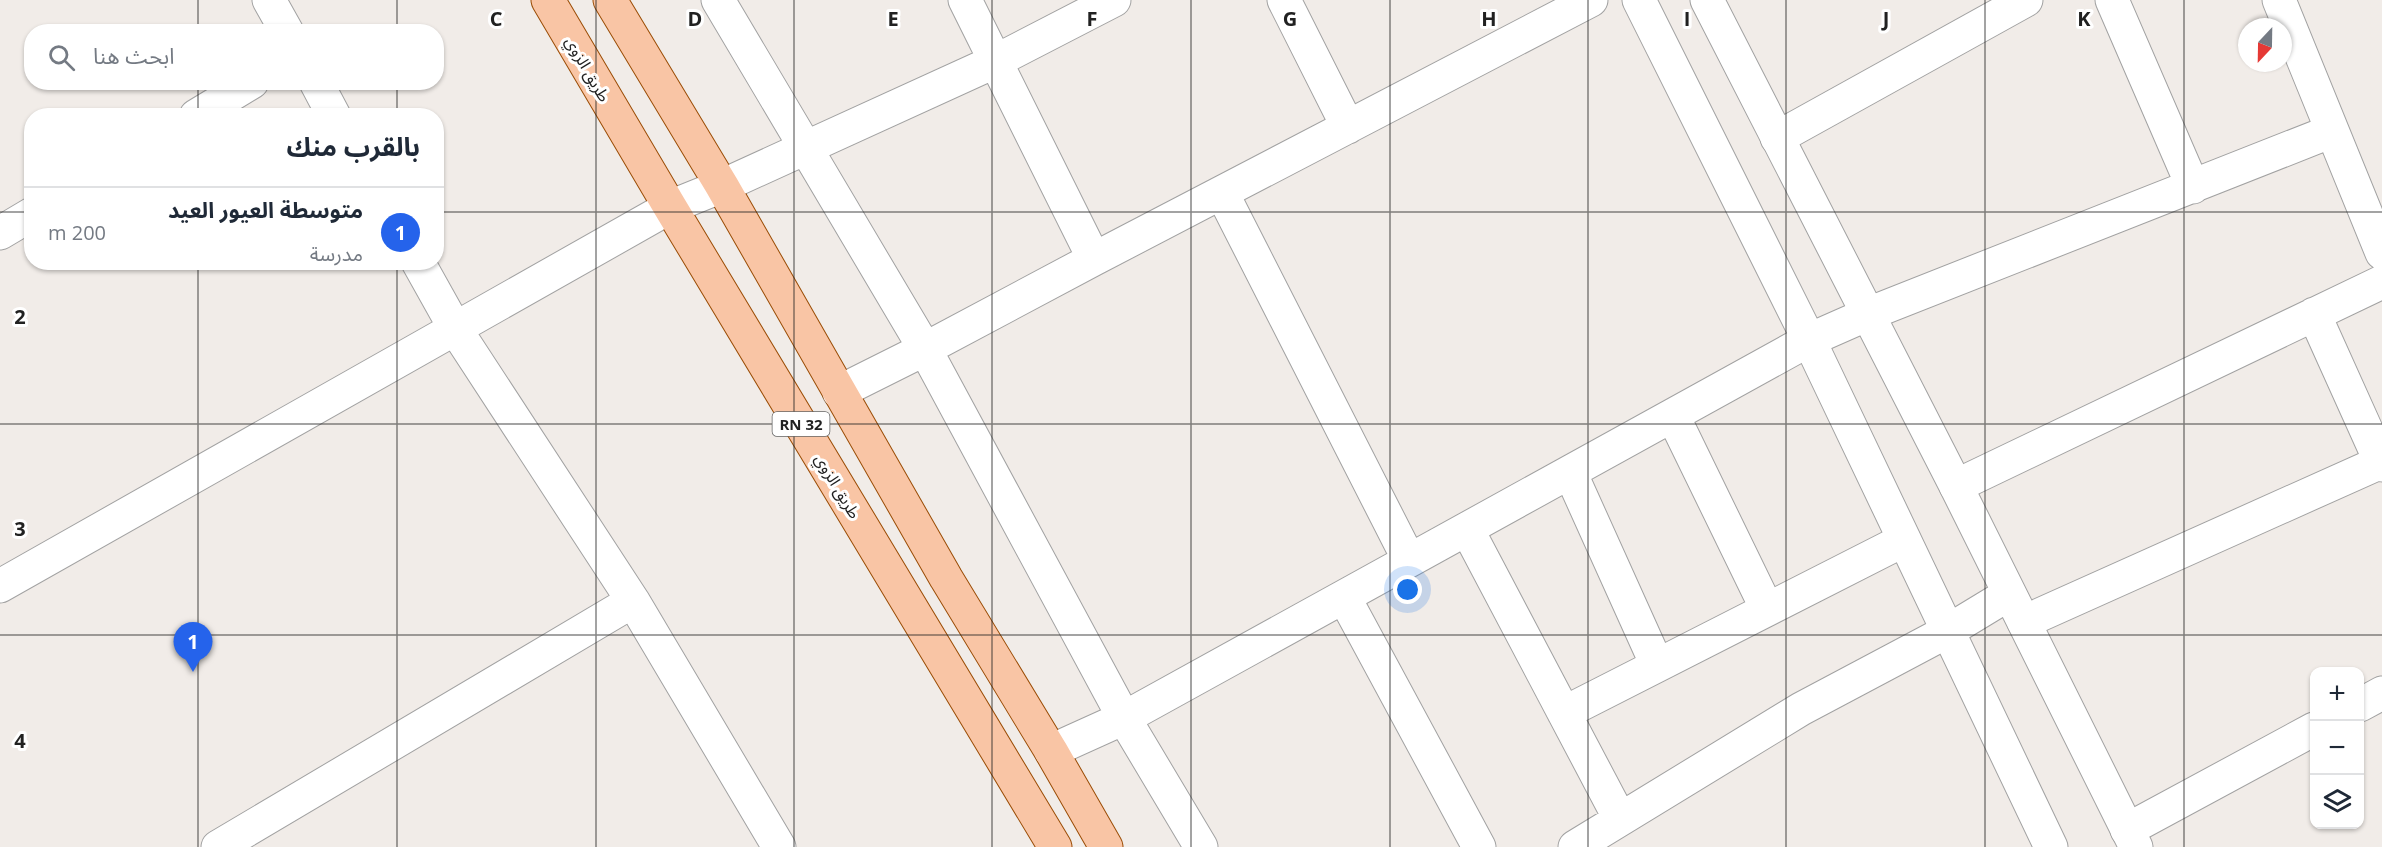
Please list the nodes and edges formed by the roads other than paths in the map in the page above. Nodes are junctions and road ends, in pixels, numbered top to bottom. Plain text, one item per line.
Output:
1 (269, 0) edge
2 (548, 0) edge
3 (610, 0) edge
4 (718, 0) edge
5 (965, 0) edge
6 (1114, 0) edge
7 (1284, 0) edge
8 (1591, 0) edge
9 (1639, 0) edge
10 (1707, 0) edge
11 (2026, 0) edge
12 (2112, 0) edge
13 (2279, 0) edge
14 (282, 24) edge
15 (996, 61) junction
16 (239, 90) edge
17 (320, 90) edge
18 (209, 108) edge
19 (330, 108) edge
20 (1348, 127) junction
21 (2332, 131) junction
22 (1778, 138) junction
23 (805, 149) junction
24 (722, 186) junction
25 (2193, 187) junction
26 (1222, 193) junction
27 (670, 207) junction
28 (24, 219) edge
29 (0, 233) edge
30 (2382, 253) edge
31 (1094, 259) junction
32 (422, 270) edge
33 (2382, 282) edge
34 (1868, 314) junction
35 (2314, 314) junction
36 (456, 330) junction
37 (1809, 340) junction
38 (925, 349) junction
39 (839, 392) junction
40 (1673, 416) junction
41 (2381, 463) edge
42 (1570, 472) junction
43 (1956, 486) junction
44 (1467, 529) junction
45 (1904, 540) junction
46 (1409, 561) junction
47 (0, 586) edge
48 (1344, 597) junction
49 (633, 601) junction
50 (2017, 608) junction
51 (1767, 609) junction
52 (1948, 631) junction
53 (1657, 665) junction
54 (2382, 693) edge
55 (2364, 703) edge
56 (1564, 713) junction
57 (1124, 718) junction
58 (2310, 731) edge
59 (1050, 751) junction
60 (1620, 819) junction
61 (2132, 839) edge
62 (218, 847) edge
63 (779, 847) edge
64 (1055, 847) edge
65 (1106, 847) edge
66 (1202, 847) edge
67 (1479, 847) edge
68 (1575, 847) edge
69 (2051, 847) edge

1 - 14 street
2 - 27 main road, طريق الزوي / RN 32
3 - 24 main road, RN 32
4 - 23 street
5 - 15 street
6 - 15 street
7 - 20 street
8 - 20 street
9 - 37 street
10 - 22 street
11 - 22 street
12 - 25 street
13 - 21 street
15 - 23 street
15 - 31 street
16 - 18 street
17 - 19 street
20 - 26 street
21 - 25 street
21 - 30 street
22 - 34 street
23 - 24 street
23 - 38 street
24 - 27 street
24 - 39 main road, RN 32
25 - 34 street
26 - 31 street
26 - 46 street
27 - 36 street
27 - 64 main road, طريق الزوي / RN 32
28 - 29 street
31 - 38 street
32 - 36 street
33 - 35 street
34 - 37 street
34 - 43 street
35 - 41 street
35 - 43 street
36 - 47 street
36 - 49 street
37 - 40 street
37 - 45 street
38 - 39 street
38 - 57 street
39 - 59 main road, RN 32
40 - 42 street
40 - 51 street
41 - 50 street
42 - 44 street
42 - 53 street
43 - 50 street
44 - 46 street
44 - 56 street
45 - 51 street
45 - 52 street
46 - 48 street
48 - 57 street
48 - 67 street
49 - 62 street
49 - 63 street
50 - 52 street
50 - 61 street
51 - 53 street
52 - 60 street
52 - 69 street
53 - 56 street
54 - 55 street
56 - 60 street
57 - 59 street
57 - 66 street
58 - 61 street
59 - 65 main road, RN 32
60 - 68 street

